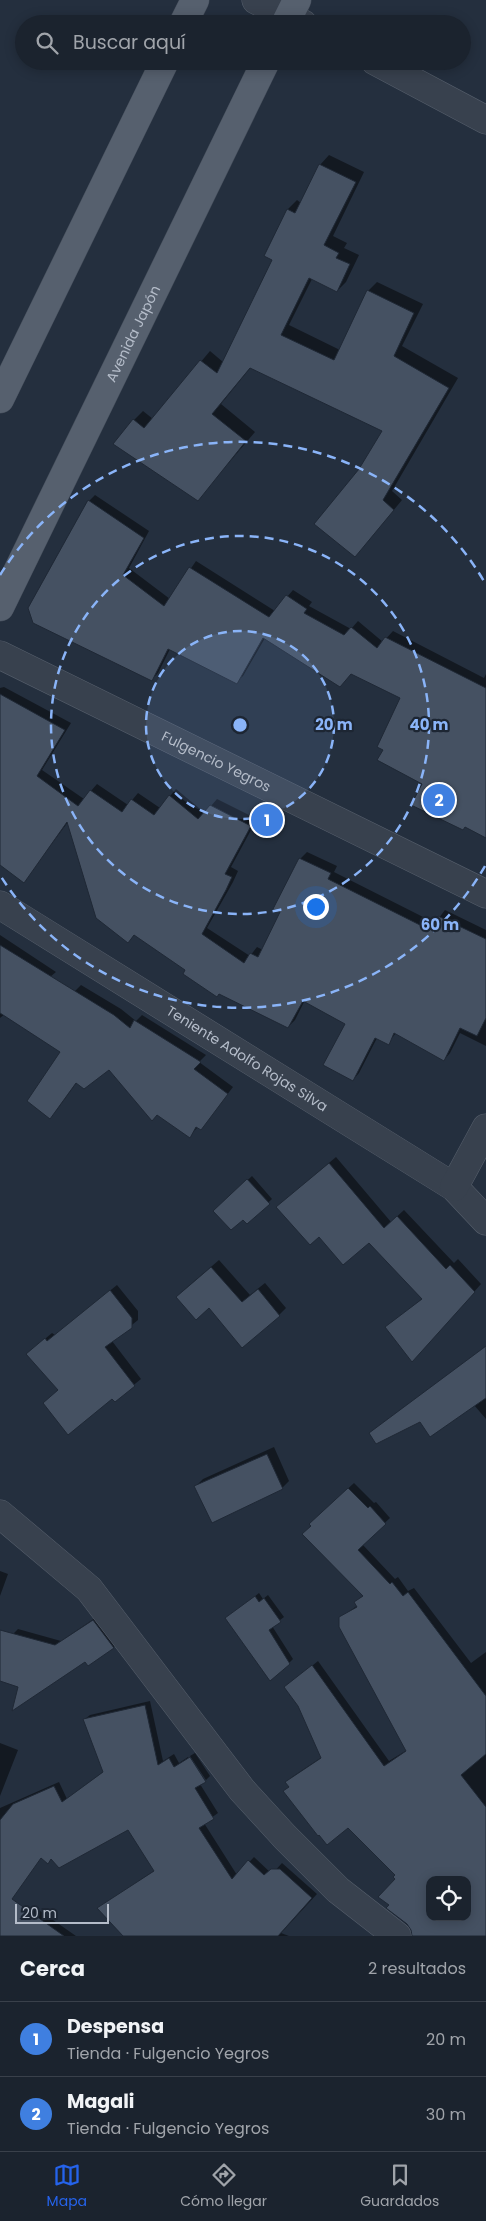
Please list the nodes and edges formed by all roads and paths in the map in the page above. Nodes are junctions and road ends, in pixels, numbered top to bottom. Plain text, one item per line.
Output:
1 (195, 0) edge
2 (256, 0) edge
3 (188, 15) edge
4 (291, 15) edge
5 (161, 70) edge
6 (262, 70) edge
7 (392, 70) edge
8 (486, 120) edge
9 (0, 399) edge
10 (0, 607) edge
11 (0, 655) edge
12 (486, 894) edge
13 (0, 905) edge
14 (486, 1128) edge
15 (454, 1187) junction
16 (486, 1221) edge
17 (0, 1514) edge
18 (397, 1936) edge

1 - 3 main road
2 - 4 street
5 - 9 main road
6 - 10 main road, Avenida Japón
7 - 8 street
11 - 12 street, Fulgencio Yegros
13 - 15 street, Teniente Adolfo Rojas Silva
14 - 15 street
15 - 16 street, Teniente Adolfo Rojas Silva
17 - 18 street

